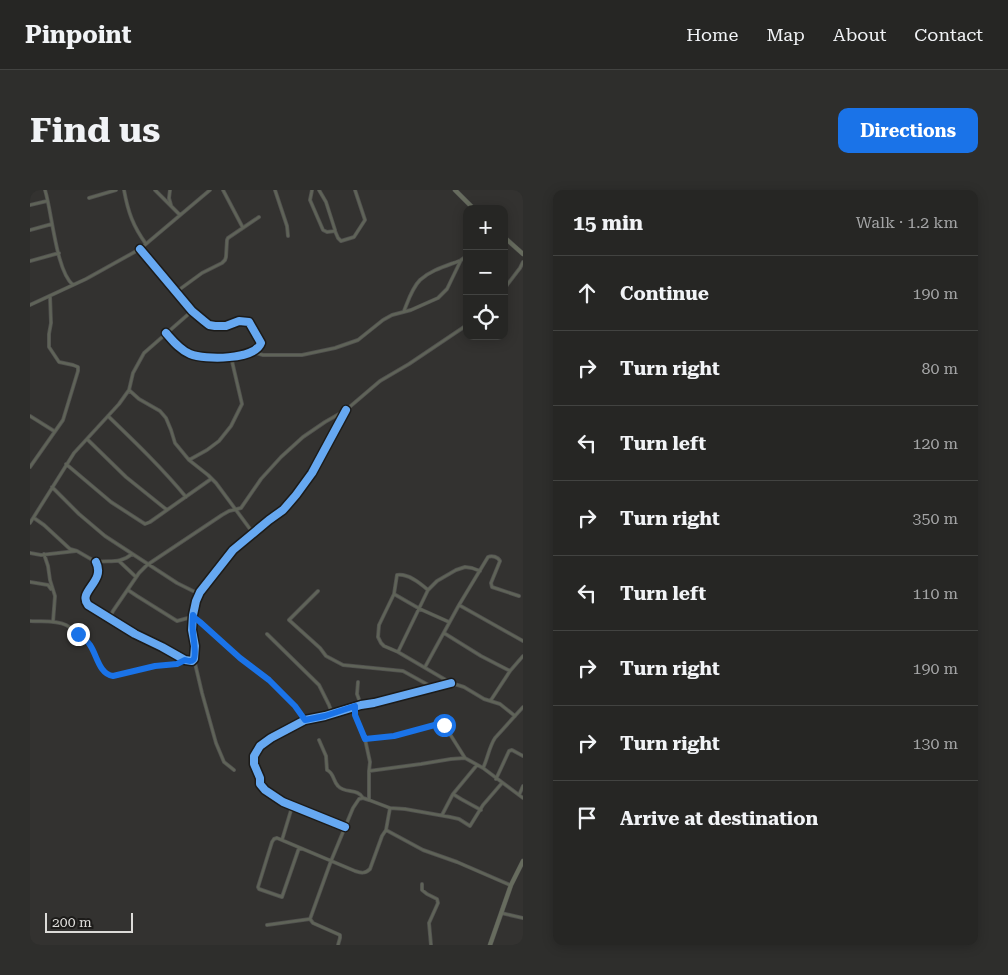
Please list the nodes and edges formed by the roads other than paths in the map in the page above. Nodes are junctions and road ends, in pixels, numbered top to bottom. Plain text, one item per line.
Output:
1 (45, 190) edge
2 (116, 190) edge
3 (124, 190) edge
4 (155, 190) edge
5 (170, 190) edge
6 (210, 190) edge
7 (223, 190) edge
8 (275, 190) edge
9 (312, 190) edge
10 (319, 190) edge
11 (355, 190) edge
12 (455, 190) edge
13 (89, 198) dead end
14 (47, 201) junction
15 (30, 205) edge
16 (470, 205) edge
17 (171, 206) junction
18 (180, 215) junction
19 (259, 218) dead end
20 (52, 224) junction
21 (243, 228) junction
22 (30, 230) edge
23 (335, 231) junction
24 (288, 236) dead end
25 (508, 241) edge
26 (146, 244) junction
27 (140, 249) junction
28 (59, 253) junction
29 (523, 254) edge
30 (463, 258) edge
31 (460, 260) junction
32 (30, 262) edge
33 (523, 262) edge
34 (508, 284) edge
35 (74, 285) junction
36 (176, 292) junction
37 (50, 296) junction
38 (30, 305) edge
39 (192, 311) junction
40 (403, 313) junction
41 (463, 327) edge
42 (166, 333) junction
43 (252, 352) junction
44 (231, 357) junction
45 (129, 390) junction
46 (346, 410) junction
47 (30, 416) edge
48 (108, 416) junction
49 (55, 432) junction
50 (87, 439) junction
51 (189, 460) junction
52 (66, 464) junction
53 (30, 467) edge
54 (212, 479) junction
55 (52, 487) junction
56 (186, 498) junction
57 (168, 510) junction
58 (235, 510) junction
59 (34, 518) junction
60 (30, 523) edge
61 (253, 534) junction
62 (77, 551) junction
63 (30, 553) edge
64 (44, 554) junction
65 (132, 554) junction
66 (119, 561) junction
67 (96, 562) junction
68 (147, 565) junction
69 (480, 571) junction
70 (136, 578) junction
71 (30, 582) edge
72 (128, 590) junction
73 (428, 590) junction
74 (53, 591) junction
75 (318, 591) dead end
76 (199, 594) junction
77 (394, 594) junction
78 (518, 596) dead end
79 (459, 605) junction
80 (420, 609) junction
81 (193, 615) junction
82 (109, 619) junction
83 (30, 621) edge
84 (53, 622) junction
85 (450, 622) junction
86 (444, 633) junction
87 (267, 634) dead end
88 (523, 641) edge
89 (398, 652) junction
90 (523, 656) edge
91 (194, 658) junction
92 (185, 660) junction
93 (425, 667) junction
94 (510, 671) junction
95 (358, 682) dead end
96 (451, 682) junction
97 (433, 687) junction
98 (491, 700) junction
99 (361, 705) junction
100 (355, 706) junction
101 (523, 707) edge
102 (332, 713) junction
103 (515, 716) junction
104 (305, 720) junction
105 (365, 739) junction
106 (319, 740) dead end
107 (523, 756) edge
108 (465, 758) junction
109 (477, 765) junction
110 (482, 768) junction
111 (234, 770) dead end
112 (369, 771) junction
113 (496, 779) junction
114 (502, 783) junction
115 (523, 786) edge
116 (453, 794) junction
117 (519, 795) junction
118 (362, 798) junction
119 (523, 798) edge
120 (370, 800) junction
121 (292, 806) junction
122 (390, 808) junction
123 (481, 810) junction
124 (442, 815) junction
125 (345, 828) junction
126 (386, 830) junction
127 (282, 840) junction
128 (299, 848) junction
129 (331, 861) junction
130 (523, 861) edge
131 (422, 884) dead end
132 (511, 885) junction
133 (501, 913) junction
134 (523, 918) edge
135 (310, 919) junction
136 (268, 925) dead end
137 (338, 945) edge
138 (431, 945) edge
139 (490, 945) edge

1 - 14 street
2 - 13 street
3 - 26 street
4 - 17 street
5 - 17 street
6 - 18 street
7 - 21 street
8 - 24 street
9 - 23 street
10 - 23 street
11 - 23 street
12 - 16 main road
14 - 15 street
14 - 20 street
17 - 18 street
18 - 26 street
19 - 21 street
20 - 22 street
20 - 28 street
21 - 36 street
25 - 29 main road
26 - 27 street
27 - 35 street
27 - 36 street
28 - 32 street
28 - 35 street
30 - 31 street
31 - 40 street
31 - 40 street
33 - 34 street
35 - 37 street
36 - 39 street
37 - 38 street
37 - 49 street
39 - 42 street
39 - 43 street
40 - 43 street
41 - 46 street
42 - 44 street
42 - 45 street
43 - 44 street
44 - 51 street
45 - 48 street
45 - 51 street
46 - 58 street
46 - 61 street
47 - 49 street
48 - 50 street
48 - 56 street
49 - 53 street
50 - 52 street
50 - 57 street
51 - 54 street
52 - 55 street
52 - 57 street
54 - 56 street
54 - 58 street
55 - 59 street
55 - 65 street
56 - 57 street
58 - 61 street
58 - 68 street
59 - 60 street
59 - 62 street
61 - 76 street
62 - 64 street
62 - 67 street
63 - 64 street
64 - 74 street
65 - 66 street
65 - 68 street
66 - 67 street
66 - 70 street
67 - 82 street
68 - 70 street
68 - 76 street
69 - 73 street
69 - 78 street
69 - 79 street
70 - 72 street
71 - 74 street
72 - 81 street
72 - 82 street
73 - 77 street
73 - 80 street
74 - 84 street
75 - 97 street
76 - 81 street
77 - 80 street
77 - 89 street
79 - 85 street
79 - 88 street
80 - 85 street
80 - 89 street
81 - 91 street
81 - 104 street
82 - 92 street
83 - 84 street
84 - 92 street
85 - 86 street
86 - 93 street
86 - 94 street
87 - 102 street
89 - 93 street
90 - 94 street
91 - 92 street
91 - 111 street
93 - 96 street
94 - 98 street
95 - 99 street
96 - 97 street
96 - 98 street
97 - 99 street
98 - 103 street
99 - 100 street
100 - 102 street
100 - 105 street
101 - 103 street
102 - 104 street
103 - 110 street
104 - 121 street
105 - 108 street
105 - 112 street
106 - 118 street
107 - 113 street
108 - 109 street
108 - 112 street
109 - 110 street
109 - 116 street
110 - 113 street
112 - 120 street
113 - 114 street
114 - 117 street
114 - 123 street
115 - 117 street
116 - 123 street
116 - 124 street
117 - 119 street
118 - 120 street
118 - 125 street
120 - 122 street
121 - 125 street
121 - 127 street
122 - 124 street
122 - 126 street
123 - 124 street
125 - 129 street
126 - 129 street
126 - 132 street
127 - 128 street
127 - 128 street
128 - 129 street
129 - 135 street
130 - 132 main road
131 - 138 street
132 - 133 main road
133 - 134 street
133 - 139 main road
135 - 136 street
135 - 137 street

